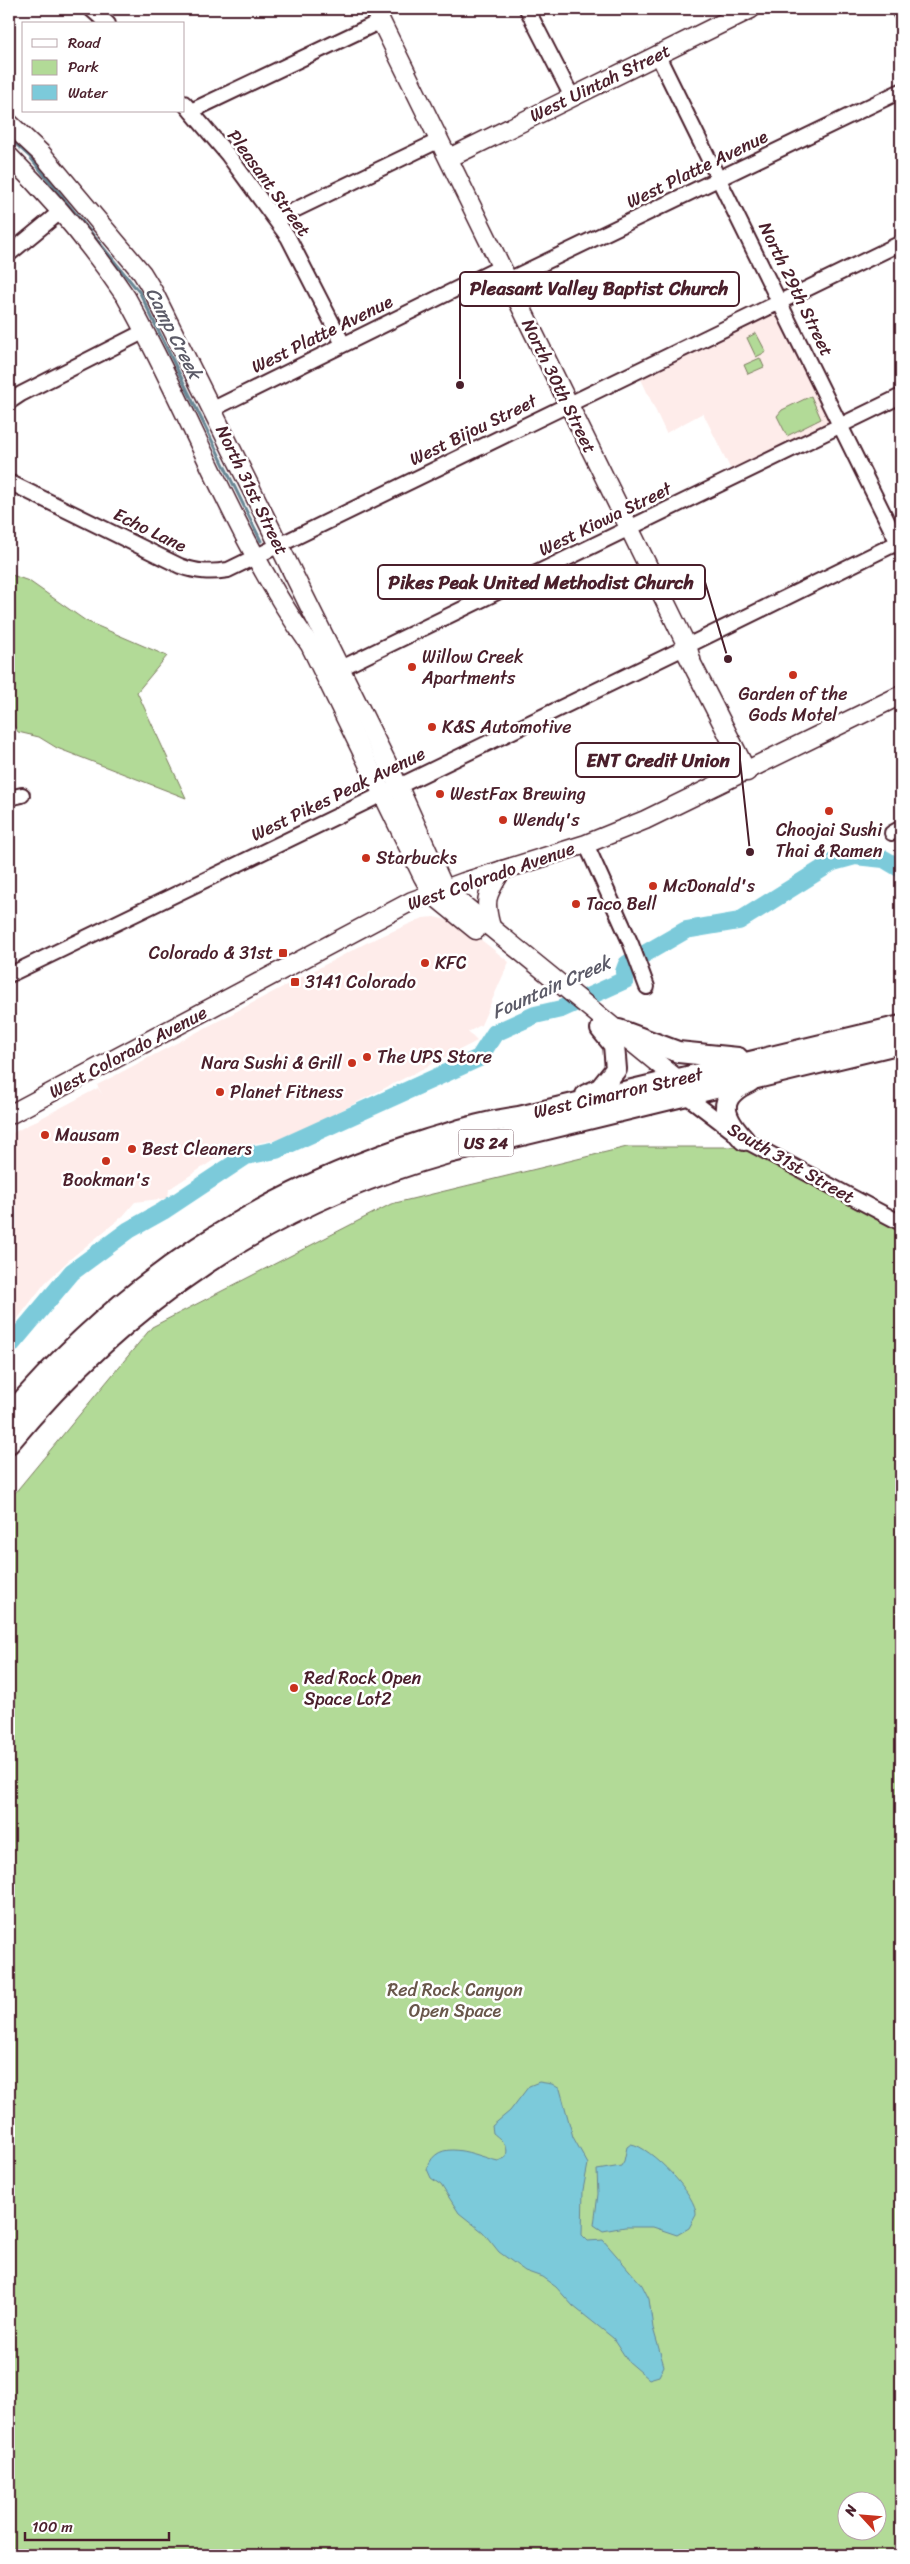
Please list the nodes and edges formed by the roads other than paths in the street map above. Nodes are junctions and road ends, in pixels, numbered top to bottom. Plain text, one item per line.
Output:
1 (91, 9) edge
2 (527, 9) edge
3 (748, 9) edge
4 (899, 9) edge
5 (901, 14) edge
6 (378, 15) edge
7 (106, 22) edge
8 (657, 54) junction
9 (901, 91) edge
10 (572, 97) junction
11 (187, 107) edge
12 (9, 123) edge
13 (440, 140) junction
14 (9, 156) edge
15 (449, 158) junction
16 (720, 178) junction
17 (60, 212) junction
18 (276, 219) junction
19 (901, 243) edge
20 (9, 254) edge
21 (505, 274) junction
22 (781, 302) junction
23 (145, 331) junction
24 (343, 344) junction
25 (901, 396) edge
26 (9, 402) edge
27 (568, 404) junction
28 (213, 409) junction
29 (841, 426) junction
30 (9, 482) edge
31 (629, 528) junction
32 (900, 544) edge
33 (279, 547) junction
34 (256, 557) junction
35 (688, 651) junction
36 (333, 672) junction
37 (901, 695) edge
38 (747, 772) junction
39 (391, 790) junction
40 (586, 844) junction
41 (502, 870) junction
42 (439, 892) junction
43 (491, 927) junction
44 (9, 975) edge
45 (645, 981) dead end
46 (559, 989) junction
47 (600, 1022) junction
48 (901, 1026) edge
49 (901, 1043) edge
50 (774, 1056) junction
51 (759, 1077) junction
52 (676, 1085) junction
53 (9, 1115) edge
54 (518, 1117) junction
55 (744, 1140) junction
56 (289, 1204) junction
57 (901, 1223) edge
58 (9, 1416) edge
59 (9, 1443) edge

1 - 7 street
2 - 10 street
3 - 8 main road, West Uintah Street
4 - 5 street
6 - 11 street
6 - 13 main road, North 30th Street
8 - 10 main road, West Uintah Street
8 - 16 street, North 29th Street
9 - 16 street, West Platte Avenue
10 - 15 main road, West Uintah Street
11 - 18 street, Pleasant Street
12 - 28 main road, North 31st Street
13 - 15 main road, North 30th Street
13 - 18 street
14 - 17 main road, North 31st Street
15 - 21 main road, North 30th Street
16 - 21 street, West Platte Avenue
16 - 22 street, North 29th Street
17 - 20 street
17 - 23 main road, North 31st Street
18 - 24 street, Pleasant Street
19 - 22 street, West Bijou Street
21 - 24 street, West Platte Avenue
21 - 27 main road, North 30th Street
22 - 27 street, West Bijou Street
22 - 29 street, North 29th Street
23 - 26 street
23 - 34 main road, North 31st Street
24 - 28 street, West Platte Avenue
25 - 29 street, West Kiowa Street
27 - 31 main road, North 30th Street
27 - 33 street, West Bijou Street
28 - 33 main road, North 31st Street
29 - 31 street, West Kiowa Street
29 - 32 street, North 29th Street
30 - 34 street, Echo Lane
31 - 35 main road, North 30th Street
31 - 36 street, West Kiowa Street
32 - 35 street, West Pikes Peak Avenue
33 - 34 street, Echo Lane
33 - 36 main road, North 31st Street
34 - 36 main road, North 31st Street
35 - 38 main road, North 30th Street
35 - 39 street, West Pikes Peak Avenue
36 - 39 main road, North 31st Street
37 - 38 main road, West Colorado Avenue
38 - 40 main road, West Colorado Avenue
39 - 42 main road, South 31st Street
39 - 44 street, West Pikes Peak Avenue
40 - 41 main road, West Colorado Avenue
40 - 45 street
41 - 42 main road, West Colorado Avenue
41 - 43 main road
42 - 43 main road, South 31st Street
42 - 46 main road, South 31st Street
42 - 53 main road, West Colorado Avenue
43 - 46 main road, South 31st Street
46 - 47 main road, South 31st Street
47 - 50 highway
47 - 52 main road, South 31st Street
47 - 54 highway
48 - 50 highway, West Cimarron Street / US 24
49 - 51 highway, West Cimarron Street / US 24
50 - 52 highway, West Cimarron Street / US 24
51 - 52 highway, West Cimarron Street / US 24
51 - 55 highway
52 - 54 highway, West Cimarron Street / US 24
52 - 55 street, South 31st Street
52 - 56 highway, West Cimarron Street / US 24
54 - 56 highway, West Cimarron Street / US 24
55 - 57 street, South 31st Street
56 - 58 highway, US 24
56 - 59 highway, US 24

